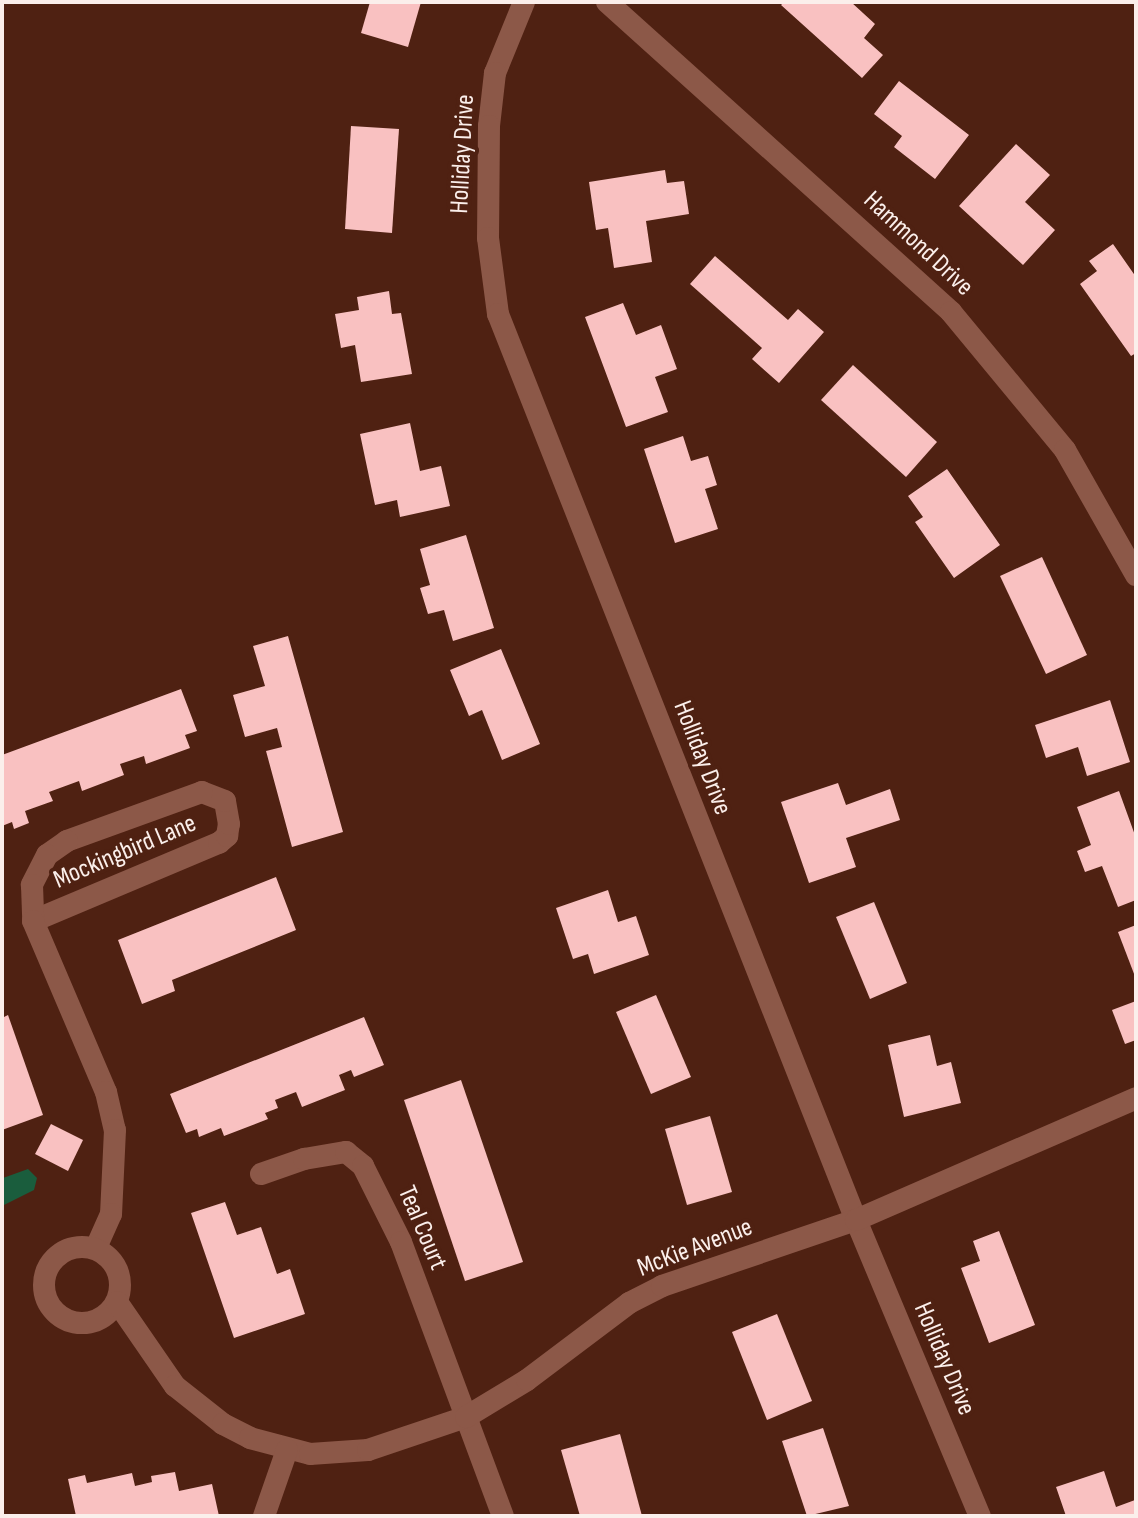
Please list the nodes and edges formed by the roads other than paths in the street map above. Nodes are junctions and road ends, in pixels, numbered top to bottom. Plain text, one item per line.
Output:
1 (524, 2) edge
2 (607, 2) edge
3 (1136, 575) edge
4 (33, 921) junction
5 (1136, 1098) edge
6 (261, 1174) dead end
7 (856, 1220) junction
8 (96, 1248) junction
9 (117, 1302) junction
10 (466, 1417) junction
11 (287, 1450) junction
12 (264, 1516) edge
13 (503, 1516) edge
14 (980, 1516) edge

1 - 7 street, Holliday Drive
2 - 3 street, Hammond Drive
4 - 4 street, Mockingbird Lane
4 - 8 street, Mockingbird Lane
5 - 7 street, McKie Avenue
6 - 10 street, Teal Court
7 - 10 street, McKie Avenue
7 - 14 street, Holliday Drive
8 - 9 street
8 - 9 street
9 - 11 street
10 - 11 street, McKie Avenue
10 - 13 street
11 - 12 street

